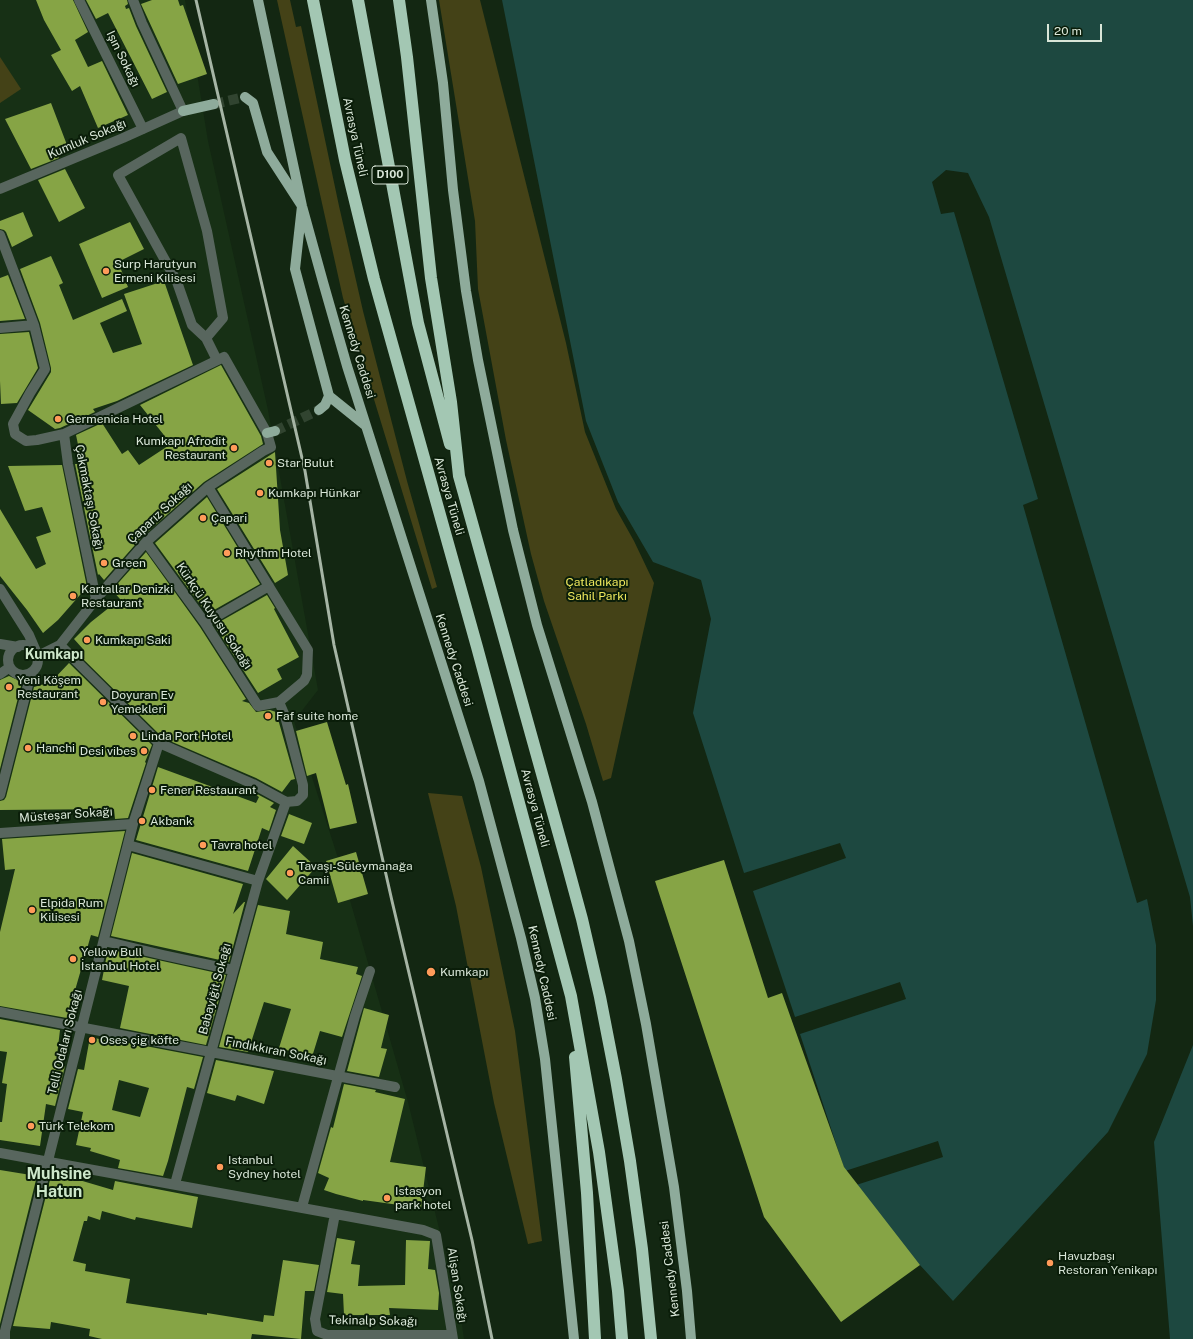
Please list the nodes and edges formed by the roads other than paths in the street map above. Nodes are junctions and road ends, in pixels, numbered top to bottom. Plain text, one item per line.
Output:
1 (80, 0) edge
2 (133, 0) edge
3 (258, 0) edge
4 (313, 0) edge
5 (358, 0) edge
6 (399, 0) edge
7 (431, 0) edge
8 (245, 97) dead end
9 (214, 104) tunnel mouth
10 (183, 111) junction
11 (143, 129) junction
12 (0, 189) edge
13 (302, 206) junction
14 (0, 235) edge
15 (34, 325) junction
16 (0, 328) edge
17 (206, 338) junction
18 (221, 358) junction
19 (329, 396) junction
20 (319, 410) tunnel mouth
21 (365, 425) junction
22 (64, 434) junction
23 (459, 476) junction
24 (208, 486) junction
25 (146, 542) junction
26 (268, 586) junction
27 (0, 589) edge
28 (96, 599) junction
29 (205, 623) junction
30 (0, 644) edge
31 (60, 645) junction
32 (18, 647) junction
33 (38, 656) junction
34 (10, 667) junction
35 (31, 673) junction
36 (0, 674) edge
37 (279, 702) junction
38 (159, 743) junction
39 (0, 795) edge
40 (286, 802) junction
41 (133, 824) junction
42 (0, 833) edge
43 (128, 845) junction
44 (258, 881) junction
45 (104, 941) junction
46 (233, 970) junction
47 (370, 972) dead end
48 (571, 996) junction
49 (0, 1012) edge
50 (82, 1028) junction
51 (212, 1052) junction
52 (339, 1076) junction
53 (395, 1087) dead end
54 (0, 1153) edge
55 (48, 1162) junction
56 (175, 1184) junction
57 (302, 1207) junction
58 (335, 1214) junction
59 (3, 1333) edge
60 (452, 1337) edge
61 (574, 1339) edge
62 (595, 1339) edge
63 (622, 1339) edge
64 (651, 1339) edge
65 (691, 1339) edge

1 - 11 street, Işın Sokağı
2 - 10 street
3 - 13 main road, Kennedy Caddesi
4 - 48 highway, Avrasya Tüneli
5 - 23 highway, Avrasya Tüneli / D100
6 - 23 highway
7 - 65 main road, Kennedy Caddesi
8 - 13 main road
9 - 10 main road
10 - 11 street, Kumluk Sokağı
11 - 12 street, Kumluk Sokağı
13 - 19 main road
13 - 21 main road, Kennedy Caddesi
14 - 15 street
15 - 16 street
15 - 22 street
17 - 17 street
17 - 18 street
18 - 22 street, Çakmaktaşı Sokağı
18 - 24 street, Çaparız Sokağı
19 - 20 main road
19 - 21 main road
21 - 61 main road, Kennedy Caddesi
22 - 28 street, Çakmaktaşı Sokağı
23 - 64 highway
24 - 25 street, Çaparız Sokağı
24 - 26 street
25 - 28 street, Çaparız Sokağı
25 - 29 street, Kürkçü Kuyusu Sokağı
26 - 29 street
26 - 37 street
27 - 33 street
28 - 31 street, Çaparız Sokağı
29 - 37 street, Kürkçü Kuyusu Sokağı
30 - 32 street
31 - 33 street, Çaparız Sokağı
31 - 38 street
32 - 33 street
32 - 34 street
33 - 35 street
34 - 35 street
34 - 36 street
35 - 39 street
37 - 40 street
38 - 40 street
38 - 41 street, Telli Odaları Sokağı
40 - 44 street, Babayiğit Sokağı
41 - 42 street, Müsteşar Sokağı
41 - 43 street, Telli Odaları Sokağı
43 - 44 street
43 - 45 street, Telli Odaları Sokağı
44 - 46 street, Babayiğit Sokağı
45 - 46 street
45 - 50 street, Telli Odaları Sokağı
46 - 51 street, Babayiğit Sokağı
47 - 52 street
48 - 62 highway
48 - 63 highway
49 - 50 street, Fındıkkıran Sokağı
50 - 51 street, Fındıkkıran Sokağı
50 - 55 street, Telli Odaları Sokağı
51 - 52 street, Fındıkkıran Sokağı
51 - 56 street, Babayiğit Sokağı
52 - 53 street, Fındıkkıran Sokağı
52 - 57 street
54 - 55 street
55 - 56 street
55 - 59 street, Telli Odaları Sokağı
56 - 57 street
57 - 58 street
58 - 60 street, Alişan Sokağı
58 - 60 street, Tekinalp Sokağı

